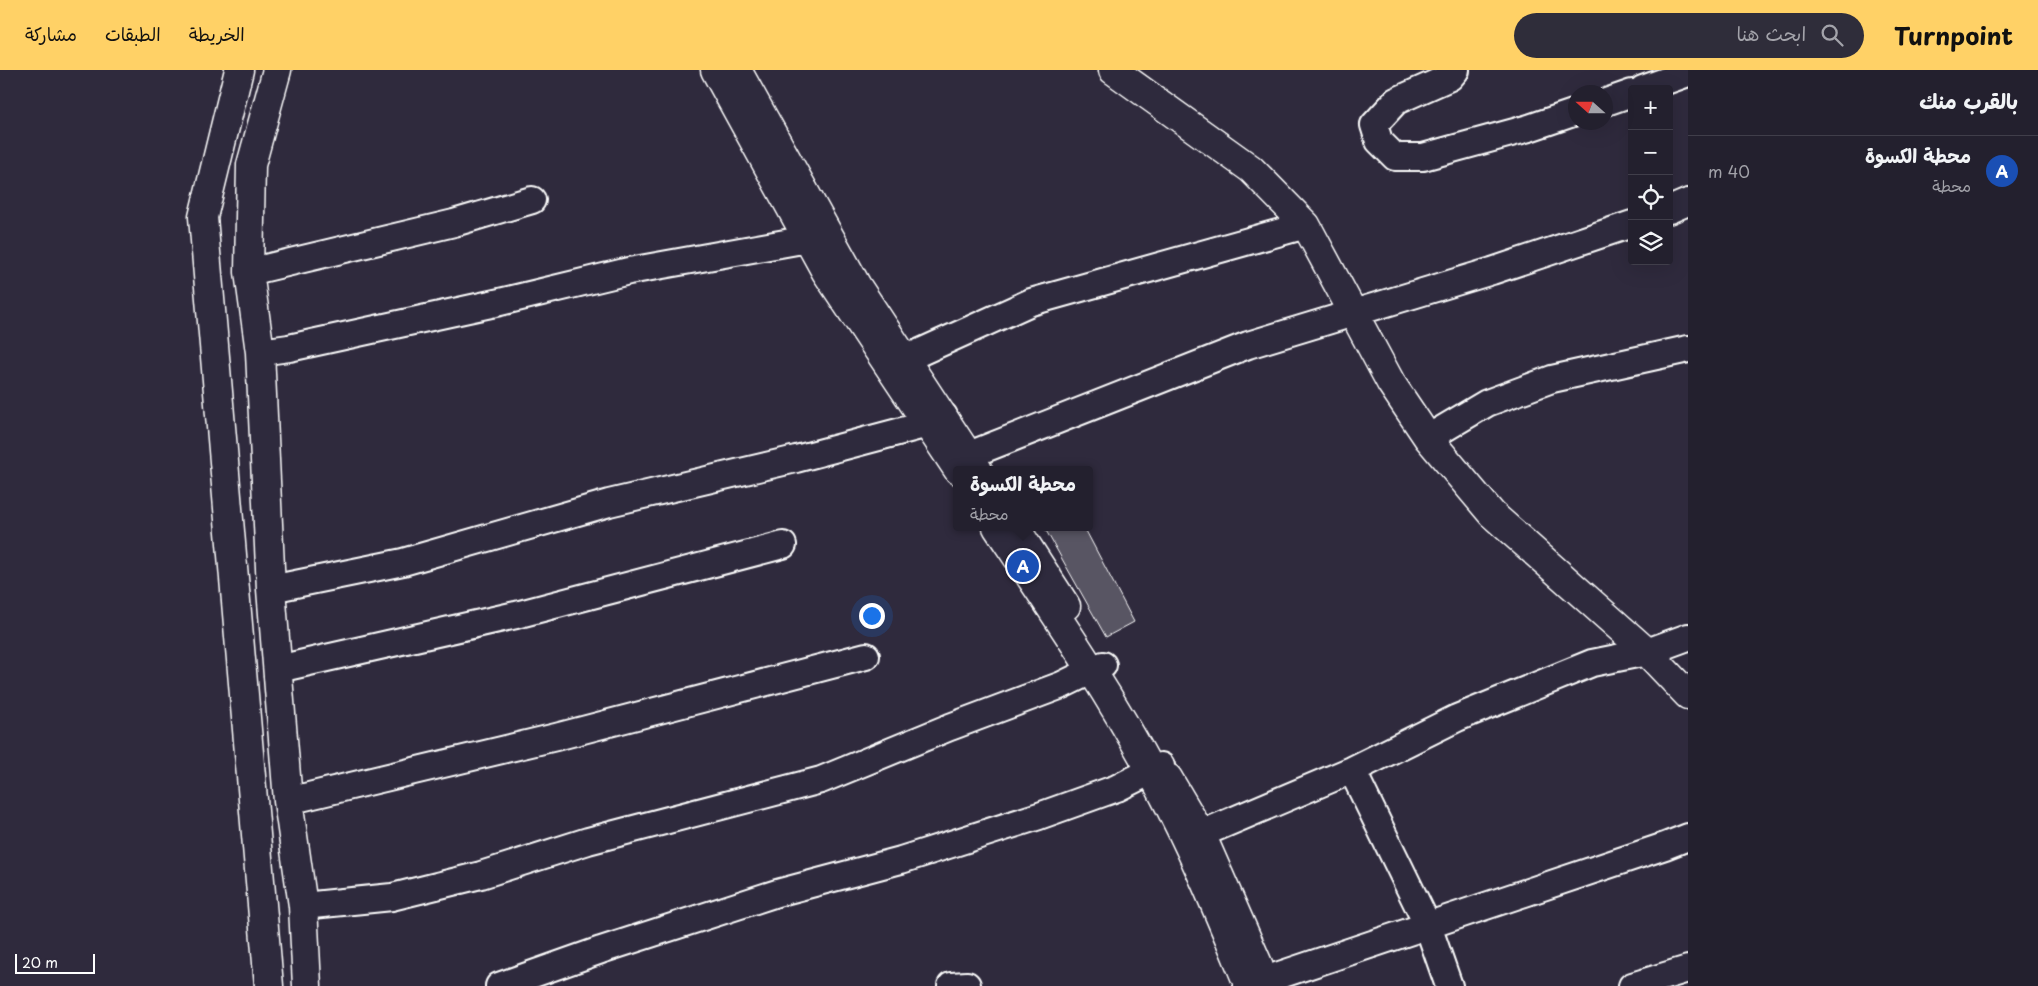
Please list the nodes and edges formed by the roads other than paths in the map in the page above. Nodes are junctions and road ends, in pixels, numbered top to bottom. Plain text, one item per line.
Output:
1 (239, 70) edge
2 (277, 70) edge
3 (715, 70) edge
4 (736, 70) edge
5 (1113, 70) edge
6 (1456, 70) edge
7 (1688, 73) edge
8 (1654, 85) edge
9 (1628, 94) edge
10 (1613, 100) edge
11 (1568, 115) edge
12 (532, 200) dead end
13 (1688, 202) edge
14 (1673, 208) edge
15 (1306, 225) junction
16 (1628, 225) edge
17 (808, 239) junction
18 (249, 272) junction
19 (1354, 314) junction
20 (1688, 348) edge
21 (260, 352) junction
22 (905, 359) junction
23 (936, 420) junction
24 (1428, 438) junction
25 (969, 465) edge
26 (1000, 531) edge
27 (1017, 531) edge
28 (783, 546) dead end
29 (271, 589) junction
30 (1688, 637) edge
31 (1648, 652) junction
32 (866, 656) dead end
33 (278, 669) junction
34 (1097, 669) junction
35 (1688, 695) edge
36 (1156, 769) junction
37 (1352, 770) junction
38 (288, 801) junction
39 (1200, 834) junction
40 (1688, 837) edge
41 (303, 906) junction
42 (1428, 926) junction
43 (1688, 969) edge
44 (1258, 984) edge
45 (269, 986) edge
46 (307, 986) edge
47 (499, 986) edge
48 (1449, 986) edge
49 (1632, 986) edge

1 - 45 main road
2 - 18 main road
3 - 17 main road
4 - 22 main road
5 - 15 main road
6 - 11 street
7 - 8 street
9 - 10 street
12 - 18 street
13 - 14 street
15 - 19 main road
15 - 22 street
16 - 19 street
17 - 21 street
17 - 23 main road
18 - 21 main road
19 - 24 main road
19 - 25 street
20 - 24 street
21 - 29 main road
22 - 23 main road
23 - 25 main road
23 - 29 street
24 - 31 main road
26 - 34 main road
27 - 34 main road
28 - 33 street
29 - 33 main road
30 - 31 street
31 - 35 main road
31 - 37 street
32 - 38 street
33 - 38 main road
34 - 36 main road
34 - 41 street
36 - 39 main road
36 - 44 main road
36 - 47 street
37 - 39 street
37 - 42 street
38 - 41 main road
39 - 44 main road
40 - 42 street
41 - 46 main road
42 - 44 street
42 - 48 street
43 - 49 street

